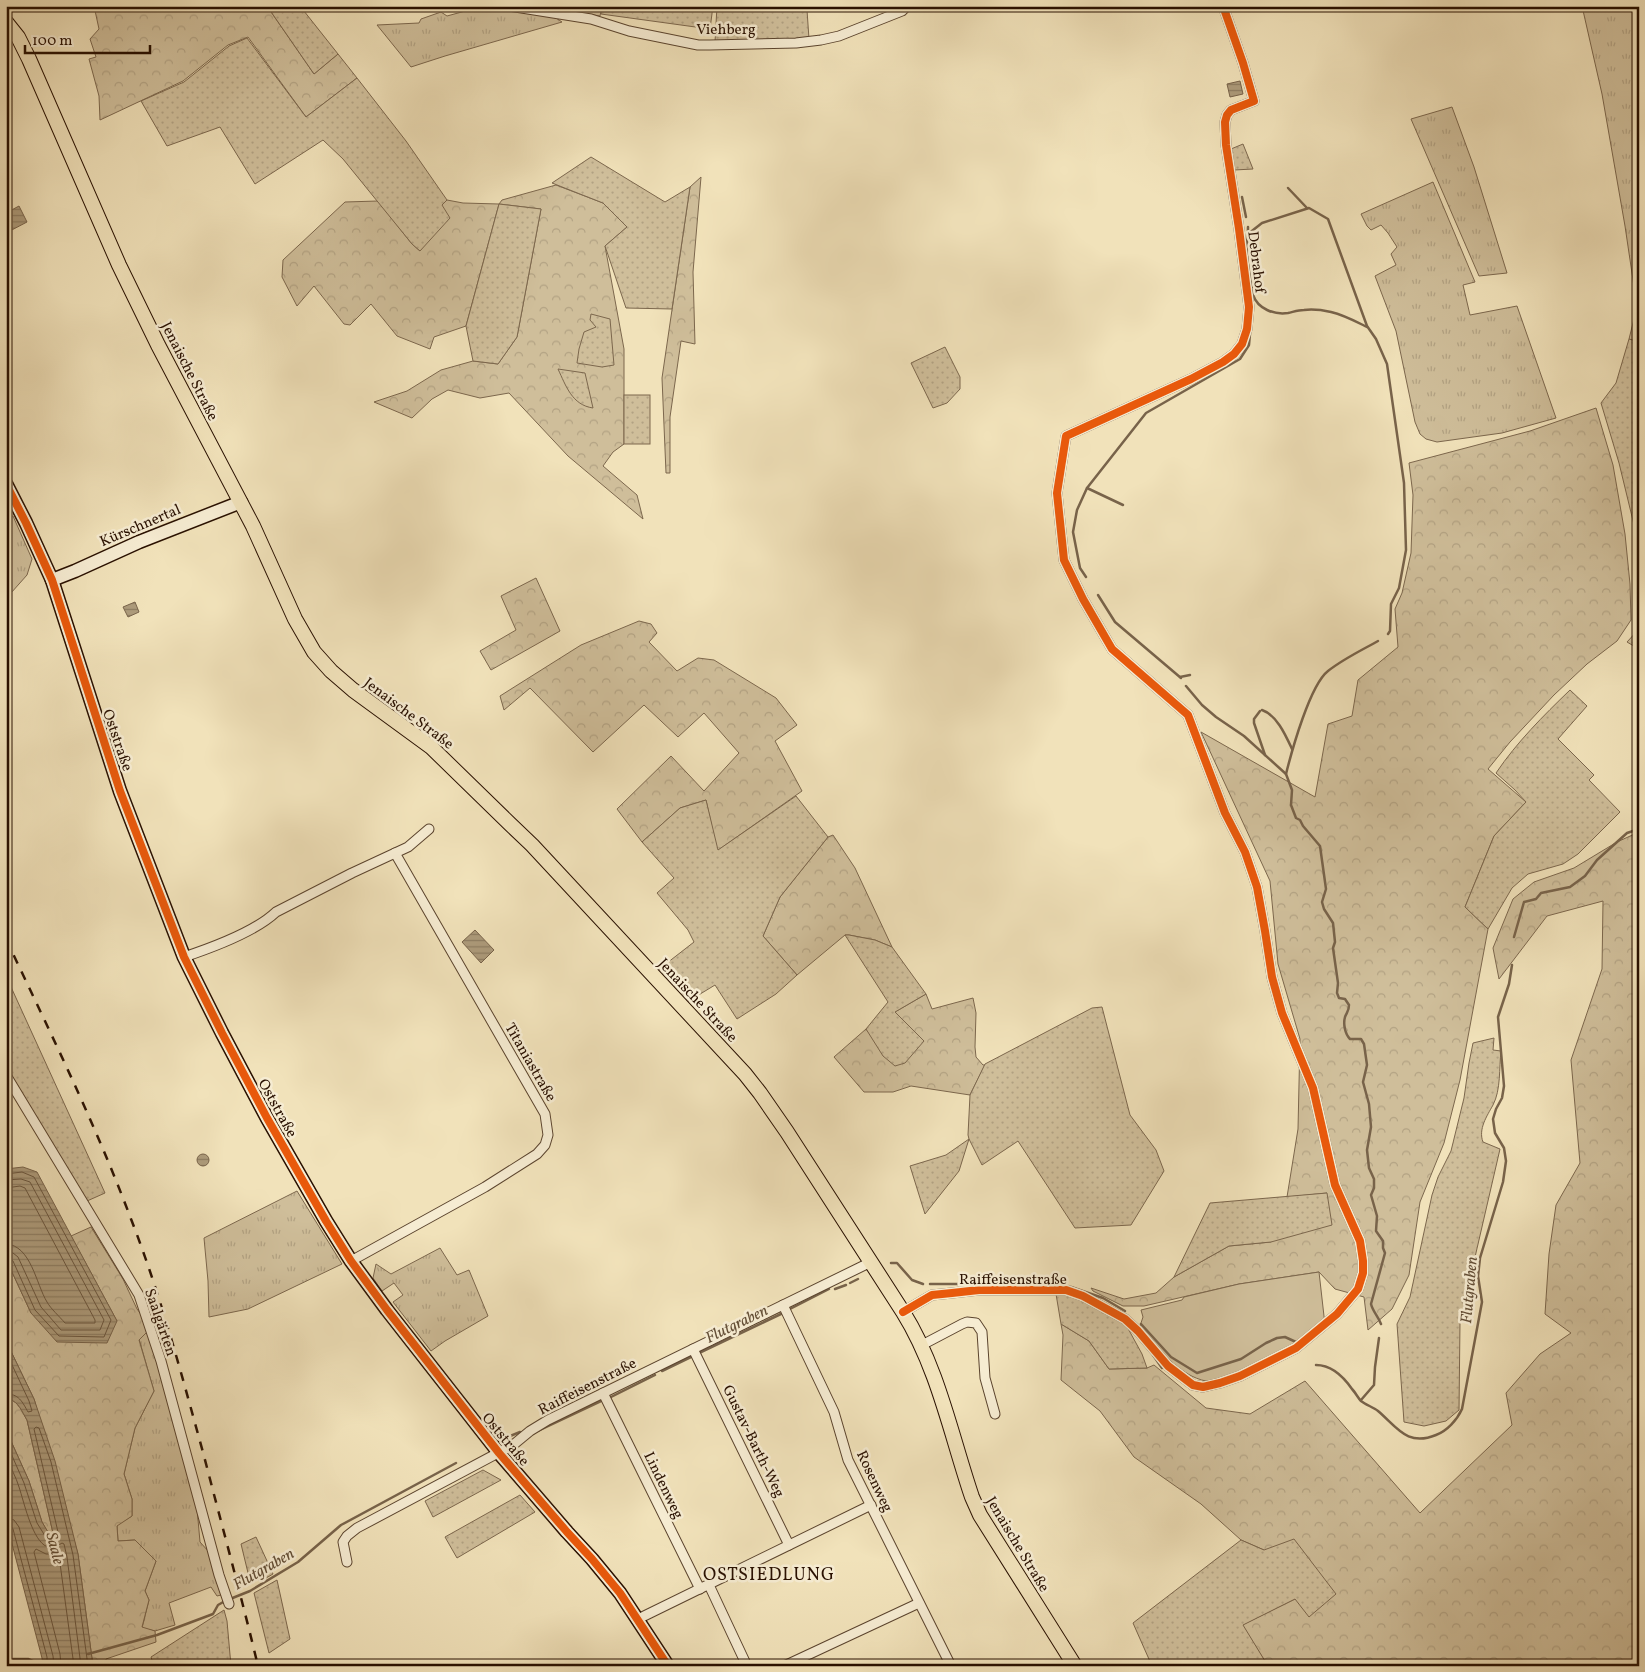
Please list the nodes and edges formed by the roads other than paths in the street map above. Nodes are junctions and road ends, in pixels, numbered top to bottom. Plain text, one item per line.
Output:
1 (509, 6) edge
2 (907, 6) edge
3 (1223, 6) edge
4 (6, 22) edge
5 (1066, 436) joint
6 (6, 484) edge
7 (241, 502) junction
8 (52, 580) junction
9 (429, 830) dead end
10 (394, 853) junction
11 (184, 957) junction
12 (6, 1075) edge
13 (351, 1261) junction
14 (871, 1262) junction
15 (782, 1305) junction
16 (903, 1312) junction
17 (922, 1345) junction
18 (693, 1349) junction
19 (603, 1393) junction
20 (995, 1414) dead end
21 (499, 1453) junction
22 (871, 1505) junction
23 (789, 1545) junction
24 (347, 1562) dead end
25 (704, 1587) junction
26 (228, 1600) dead end
27 (919, 1603) junction
28 (638, 1619) junction
29 (668, 1666) edge
30 (747, 1666) edge
31 (784, 1666) edge
32 (951, 1666) edge
33 (1075, 1666) edge

1 - 2 street, Viehberg
3 - 5 street, Debrahof
4 - 7 main road, Jenaische Straße
5 - 16 street, Raiffeisenstraße
6 - 8 street, Oststraße
7 - 8 street, Kürschnertal
7 - 14 main road, Jenaische Straße
8 - 11 street, Oststraße
9 - 10 street
10 - 11 street
10 - 13 street, Titaniastraße
11 - 13 street, Oststraße
12 - 26 street, Saalgärten
13 - 21 street, Oststraße
14 - 15 street, Raiffeisenstraße
14 - 16 main road, Jenaische Straße
15 - 18 street, Raiffeisenstraße
15 - 22 street, Rosenweg
16 - 17 main road, Jenaische Straße
17 - 20 street
17 - 33 main road, Jenaische Straße
18 - 19 street, Raiffeisenstraße
18 - 23 street, Gustav-Barth-Weg
19 - 21 street, Raiffeisenstraße
19 - 25 street, Lindenweg
21 - 24 street, Raiffeisenstraße
21 - 28 street, Oststraße
22 - 23 street
22 - 27 street, Rosenweg
23 - 25 street
25 - 28 street
25 - 30 street, Lindenweg
27 - 31 street
27 - 32 street, Rosenweg
28 - 29 street, Oststraße

